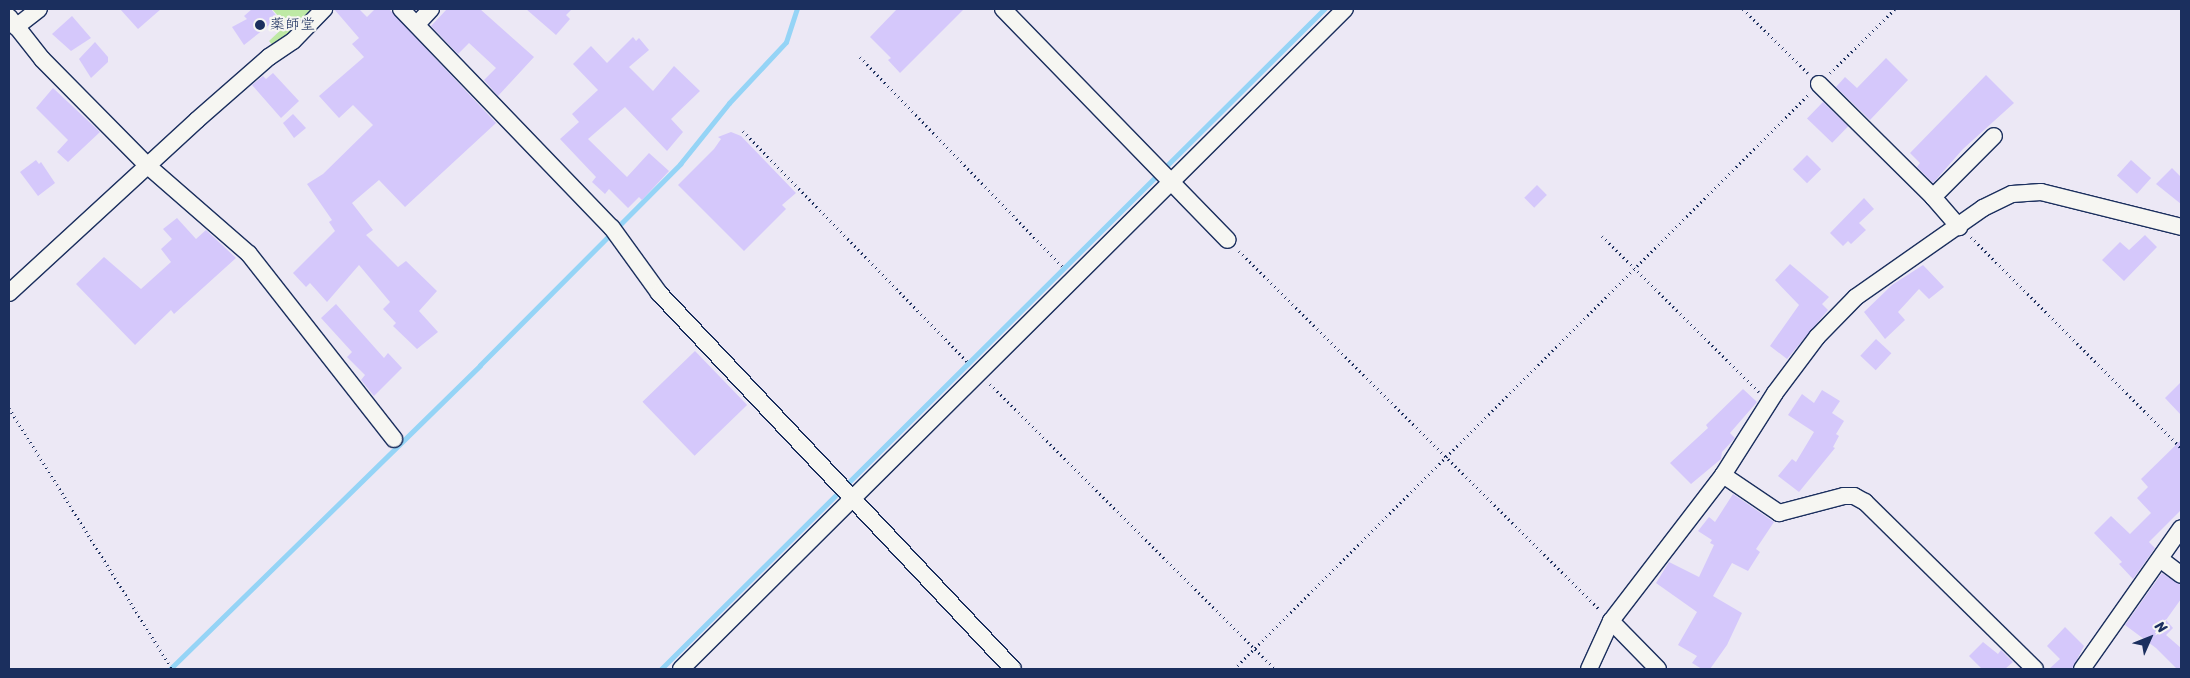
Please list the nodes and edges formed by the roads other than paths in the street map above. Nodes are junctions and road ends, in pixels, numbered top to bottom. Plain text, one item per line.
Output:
1 (39, 9) edge
2 (324, 9) edge
3 (401, 9) edge
4 (431, 9) edge
5 (1003, 9) edge
6 (1346, 9) edge
7 (13, 22) edge
8 (418, 23) junction
9 (1819, 84) road end
10 (1994, 136) dead end
11 (148, 166) junction
12 (1172, 180) junction
13 (1933, 197) junction
14 (1959, 227) junction
15 (2181, 227) edge
16 (1228, 240) road end
17 (9, 293) edge
18 (394, 440) dead end
19 (1723, 475) junction
20 (852, 500) junction
21 (2181, 528) edge
22 (2160, 559) junction
23 (2181, 575) edge
24 (1611, 621) junction
25 (681, 669) edge
26 (1014, 669) edge
27 (1589, 669) edge
28 (1658, 669) edge
29 (2035, 669) edge
30 (2082, 669) edge

1 - 7 street
2 - 11 street
3 - 8 street
4 - 8 street
5 - 12 street
6 - 12 street
7 - 11 street
8 - 20 street
9 - 13 street
10 - 13 street
11 - 17 street
11 - 18 street
12 - 16 street
12 - 20 street
13 - 14 street
14 - 15 street
14 - 19 street
19 - 24 street
19 - 29 street
20 - 25 street
20 - 26 street
21 - 22 street
22 - 23 street
22 - 30 street
24 - 27 street
24 - 28 street

